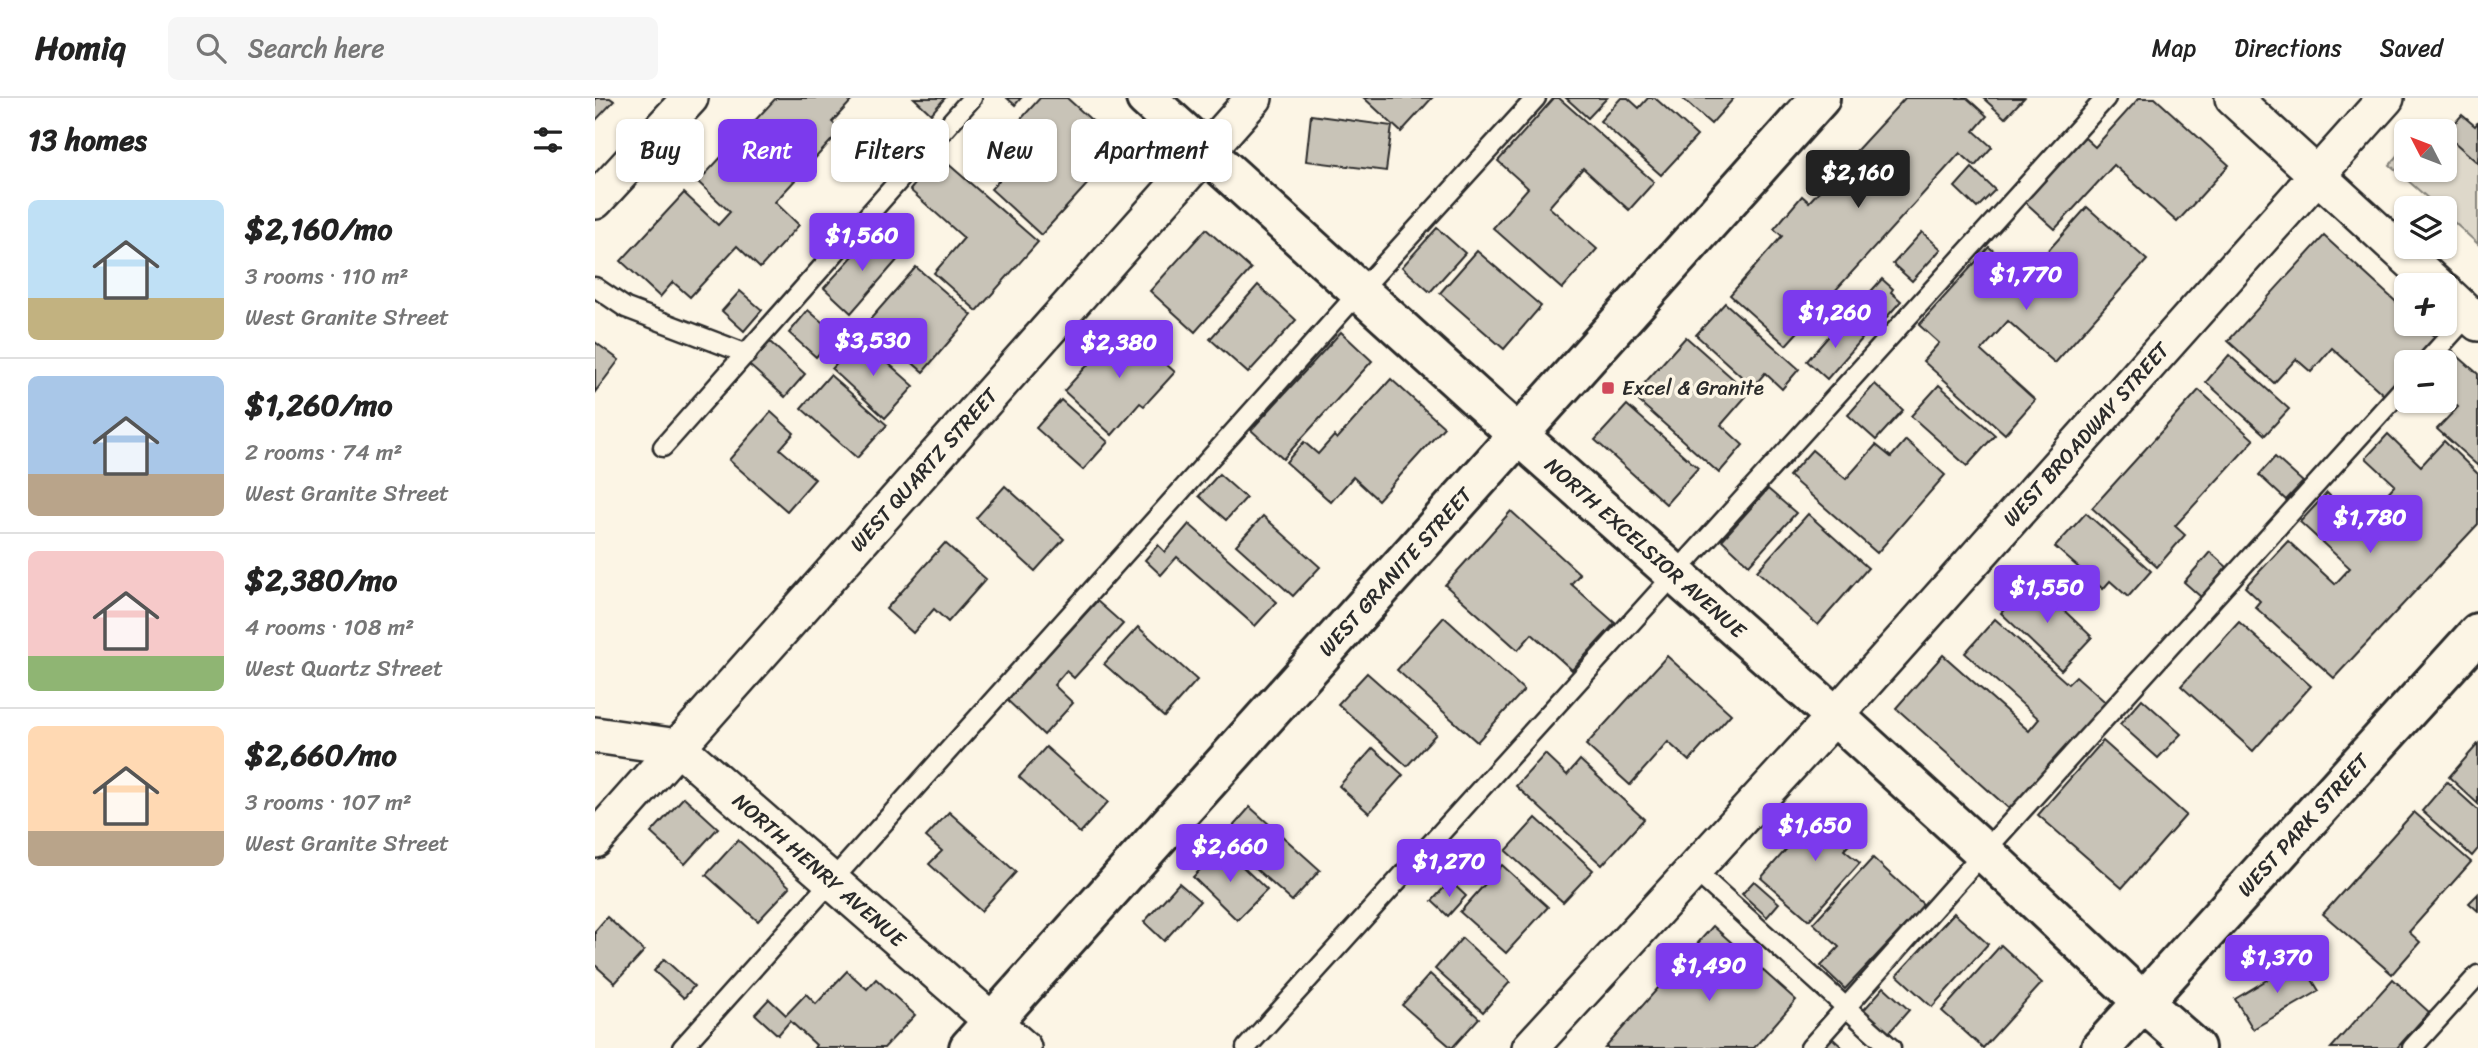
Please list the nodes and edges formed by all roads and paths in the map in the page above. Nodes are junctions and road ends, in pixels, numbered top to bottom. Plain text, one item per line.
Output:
1 (690, 98) edge
2 (972, 98) edge
3 (1146, 98) edge
4 (1254, 98) edge
5 (1536, 98) edge
6 (1820, 98) edge
7 (2106, 98) edge
8 (2233, 98) edge
9 (2386, 98) edge
10 (1170, 119) edge
11 (1232, 122) edge
12 (2317, 174) junction
13 (1232, 175) edge
14 (1179, 182) edge
15 (595, 201) edge
16 (2424, 273) edge
17 (595, 287) edge
18 (1360, 291) junction
19 (2468, 309) edge
20 (2436, 350) edge
21 (747, 354) junction
22 (2394, 398) edge
23 (1518, 435) junction
24 (663, 447) dead end
25 (1674, 572) junction
26 (2478, 633) edge
27 (1835, 716) junction
28 (595, 735) edge
29 (678, 747) junction
30 (595, 840) edge
31 (1984, 852) junction
32 (1693, 869) junction
33 (832, 881) junction
34 (2478, 975) edge
35 (2143, 1002) junction
36 (1846, 1007) junction
37 (981, 1035) edge
38 (682, 1048) edge
39 (1023, 1048) edge
40 (1246, 1048) edge
41 (1530, 1048) edge
42 (1810, 1048) edge
43 (1891, 1048) edge
44 (2101, 1048) edge
45 (2195, 1048) edge
46 (2412, 1048) edge

1 - 15 street
2 - 21 lane
3 - 10 street, NORTH EXCELSIOR AVENUE
4 - 11 street, WEST QUARTZ STREET
5 - 18 lane
6 - 23 street, WEST GRANITE STREET
7 - 25 lane
8 - 12 street
9 - 12 street, WEST BROADWAY STREET
12 - 16 street
12 - 27 street, WEST BROADWAY STREET
13 - 18 street, NORTH EXCELSIOR AVENUE
14 - 29 street, WEST QUARTZ STREET
17 - 21 lane
18 - 23 street, NORTH EXCELSIOR AVENUE
18 - 33 lane
19 - 20 lane
21 - 24 lane
22 - 31 lane
23 - 25 street, NORTH EXCELSIOR AVENUE
23 - 37 street, WEST GRANITE STREET
25 - 27 street, NORTH EXCELSIOR AVENUE
25 - 40 lane
26 - 35 street, WEST PARK STREET
27 - 31 street, NORTH EXCELSIOR AVENUE
27 - 32 street, WEST BROADWAY STREET
28 - 29 street
29 - 30 street, WEST QUARTZ STREET
29 - 33 street, NORTH HENRY AVENUE
31 - 35 street, NORTH EXCELSIOR AVENUE
31 - 36 lane
32 - 36 lane
32 - 41 street, WEST BROADWAY STREET
33 - 37 street, NORTH HENRY AVENUE
33 - 38 lane
34 - 46 lane
35 - 44 street, WEST PARK STREET
35 - 45 street, NORTH EXCELSIOR AVENUE
36 - 42 lane
36 - 43 lane
37 - 39 street, NORTH HENRY AVENUE

